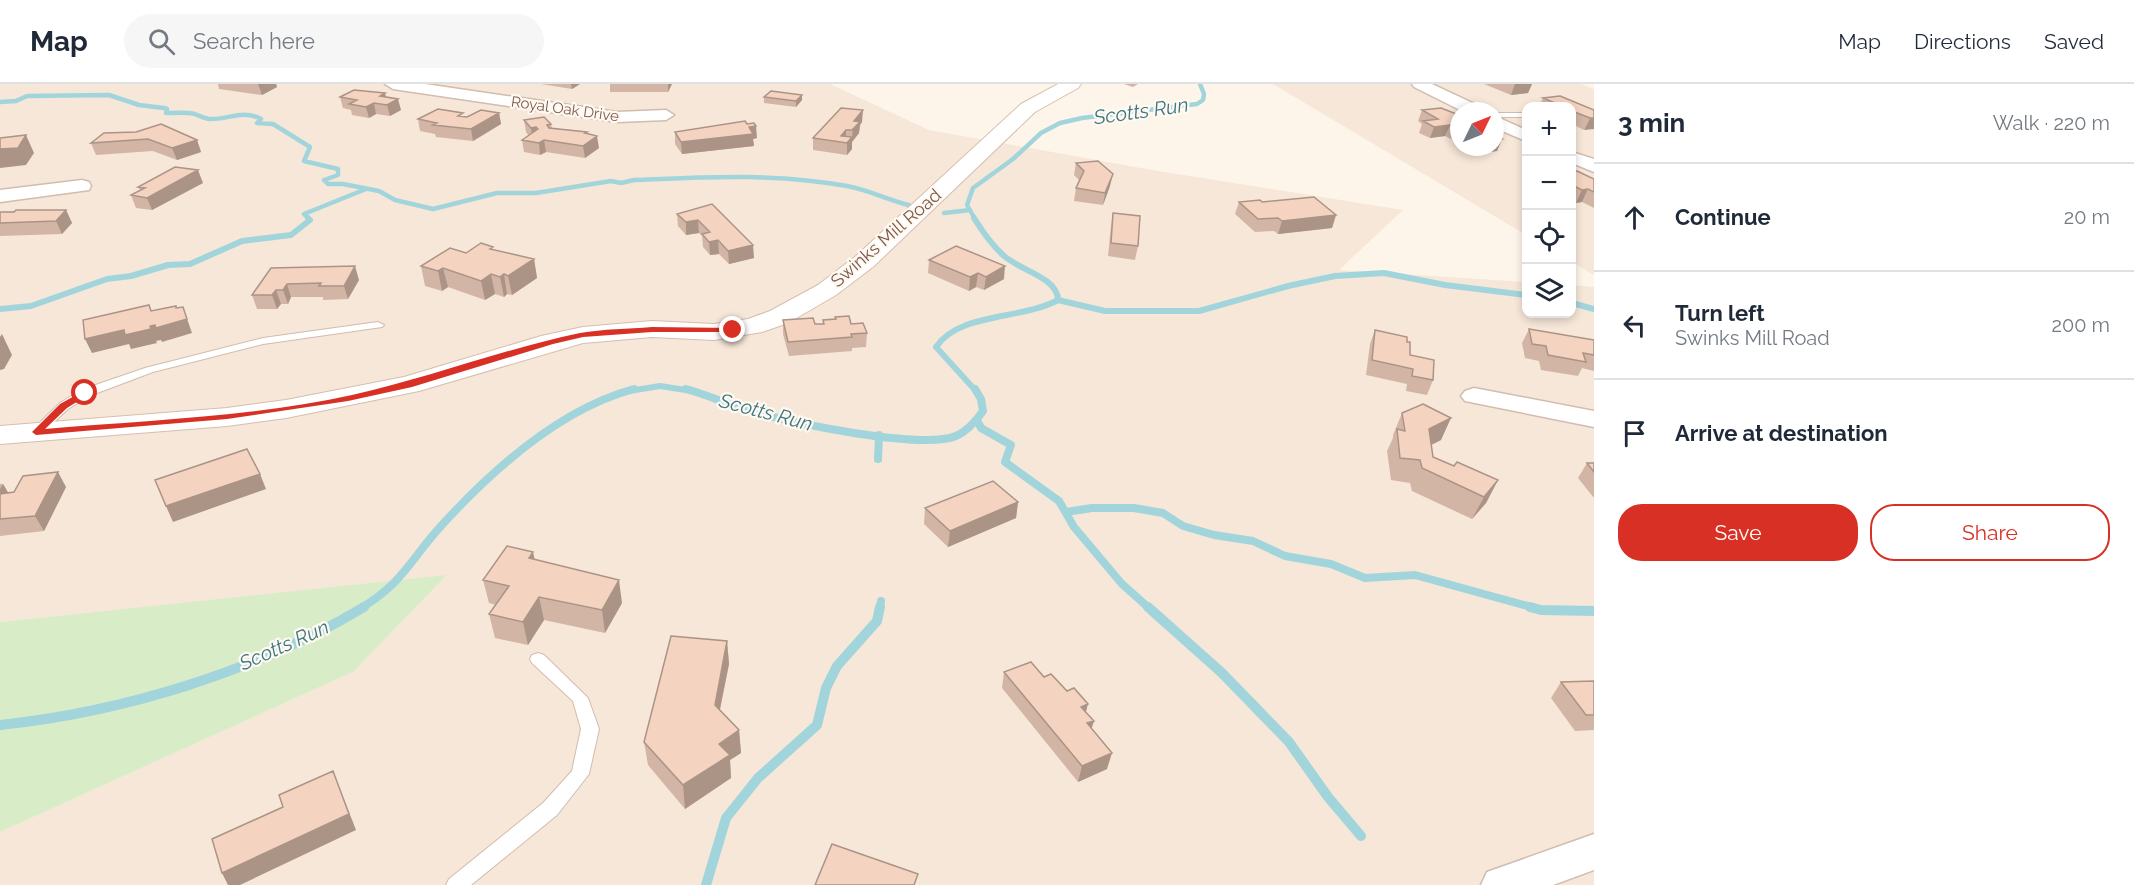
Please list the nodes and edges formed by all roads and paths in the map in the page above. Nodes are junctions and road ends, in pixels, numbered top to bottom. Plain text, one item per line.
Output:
1 (393, 84) edge
2 (1072, 84) edge
3 (1420, 84) edge
4 (1457, 102) edge
5 (666, 115) dead end
6 (1504, 115) edge
7 (1522, 115) edge
8 (1504, 125) edge
9 (1522, 134) edge
10 (1576, 159) edge
11 (1594, 166) edge
12 (82, 186) dead end
13 (0, 196) edge
14 (378, 325) dead end
15 (1474, 396) dead end
16 (1594, 419) edge
17 (36, 432) junction
18 (0, 435) edge
19 (538, 659) dead end
20 (1594, 852) edge
21 (456, 885) edge
22 (1502, 885) edge

1 - 5 street, Royal Oak Drive
2 - 17 street, Swinks Mill Road
3 - 4 street
6 - 7 lane
8 - 9 street
10 - 11 street
12 - 13 street
14 - 17 lane
15 - 16 street
17 - 18 street, Swinks Mill Road
19 - 21 lane
20 - 22 street

